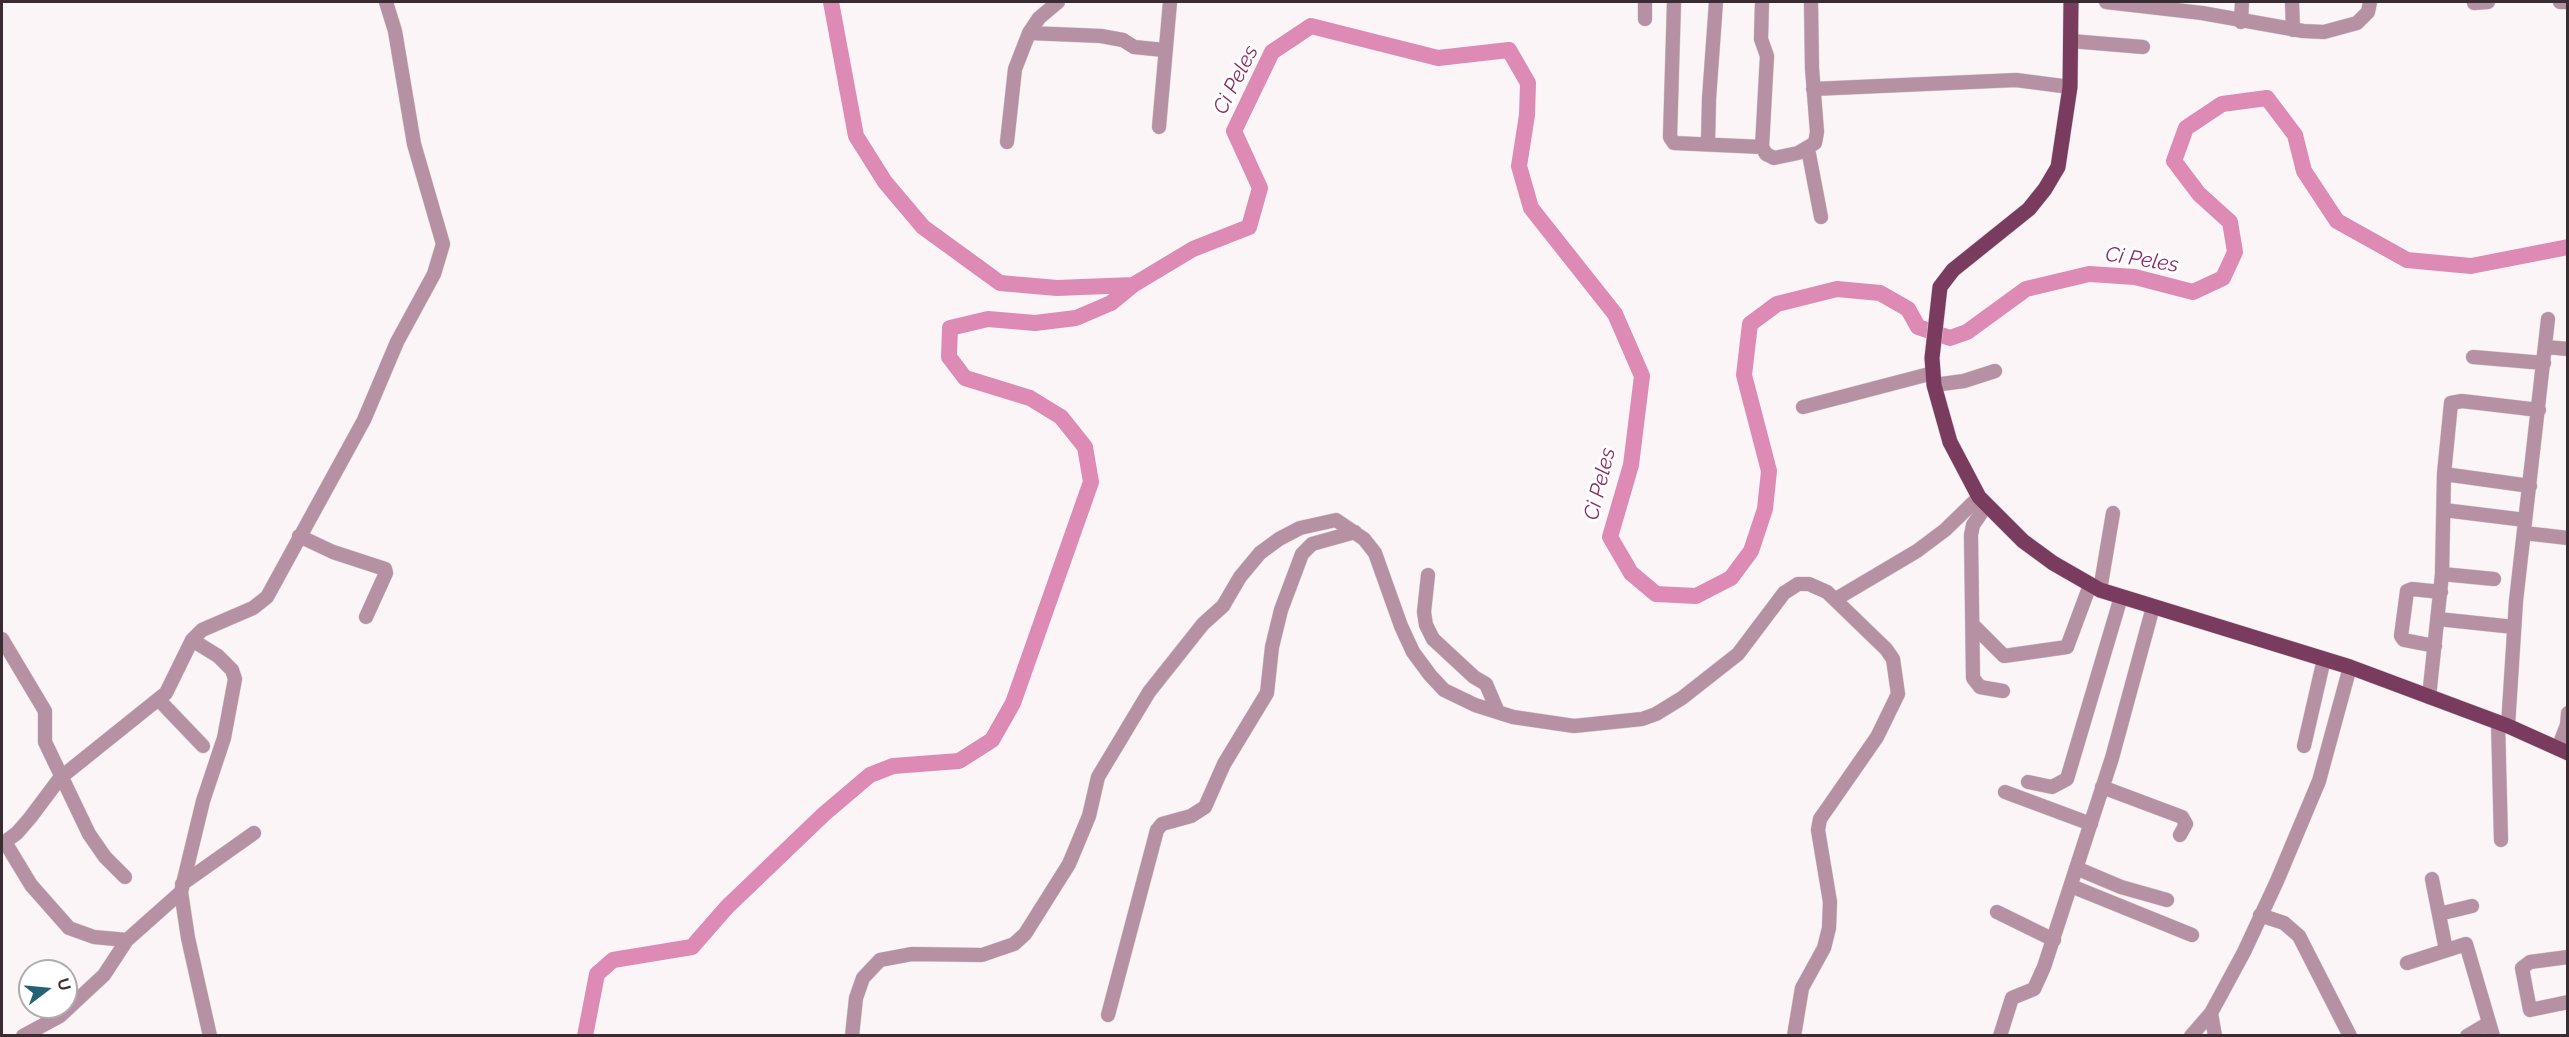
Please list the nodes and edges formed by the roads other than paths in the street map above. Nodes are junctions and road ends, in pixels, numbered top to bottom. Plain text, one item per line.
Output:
1 (386, 2) edge
2 (1058, 2) edge
3 (1170, 2) edge
4 (1646, 2) edge
5 (1674, 2) edge
6 (1716, 2) edge
7 (1762, 2) edge
8 (1811, 2) edge
9 (2071, 2) edge
10 (2106, 2) edge
11 (2242, 2) edge
12 (2292, 2) edge
13 (2370, 2) edge
14 (2560, 2) edge
15 (2568, 2) edge
16 (1645, 20) dead end
17 (2241, 22) junction
18 (2293, 30) junction
19 (1029, 33) junction
20 (2071, 41) junction
21 (2143, 47) dead end
22 (1164, 50) junction
23 (2070, 87) junction
24 (1814, 89) junction
25 (1159, 127) dead end
26 (1007, 142) dead end
27 (1708, 143) junction
28 (1762, 147) junction
29 (1808, 149) junction
30 (1821, 217) dead end
31 (2548, 319) dead end
32 (2546, 347) junction
33 (2568, 349) edge
34 (2474, 357) dead end
35 (2544, 363) junction
36 (1995, 371) dead end
37 (1933, 372) junction
38 (1803, 407) dead end
39 (2539, 410) junction
40 (2444, 474) junction
41 (2529, 486) junction
42 (1983, 502) junction
43 (2444, 510) junction
44 (2113, 513) dead end
45 (2524, 527) junction
46 (1355, 532) junction
47 (299, 536) junction
48 (2568, 538) edge
49 (2442, 574) junction
50 (1428, 575) dead end
51 (2494, 579) dead end
52 (2095, 588) junction
53 (2441, 592) junction
54 (2121, 597) junction
55 (1836, 599) junction
56 (2153, 607) junction
57 (366, 617) dead end
58 (2438, 619) junction
59 (1973, 625) junction
60 (2514, 627) junction
61 (2, 639) edge
62 (192, 640) junction
63 (2435, 646) junction
64 (2324, 659) junction
65 (2350, 667) junction
66 (2002, 691) dead end
67 (2429, 697) junction
68 (159, 700) junction
69 (1498, 712) junction
70 (2567, 714) edge
71 (2503, 724) junction
72 (203, 746) dead end
73 (2304, 746) dead end
74 (2563, 751) edge
75 (60, 778) junction
76 (2028, 782) dead end
77 (2102, 787) junction
78 (2005, 792) dead end
79 (2091, 824) junction
80 (254, 833) dead end
81 (2180, 835) dead end
82 (2501, 840) dead end
83 (3, 843) edge
84 (2076, 868) junction
85 (125, 877) dead end
86 (2432, 879) dead end
87 (2071, 886) junction
88 (181, 888) junction
89 (2167, 900) dead end
90 (2472, 906) dead end
91 (1997, 912) dead end
92 (2439, 914) junction
93 (2260, 915) junction
94 (2192, 934) dead end
95 (127, 940) junction
96 (2054, 940) junction
97 (2446, 951) junction
98 (2568, 957) edge
99 (2407, 963) dead end
100 (2568, 1002) edge
101 (2211, 1013) junction
102 (1108, 1015) dead end
103 (2491, 1029) edge
104 (23, 1035) edge
105 (210, 1035) edge
106 (852, 1035) edge
107 (1794, 1035) edge
108 (2000, 1035) edge
109 (2191, 1035) edge
110 (2216, 1035) edge
111 (2350, 1035) edge
112 (2467, 1035) edge

1 - 47 street
2 - 19 street
3 - 22 street
4 - 16 street
5 - 27 street
6 - 27 street
7 - 28 street
8 - 24 street
9 - 20 main road
10 - 17 street
11 - 17 street
12 - 18 street
13 - 18 street
14 - 15 street
17 - 18 street
19 - 22 street
19 - 26 street
20 - 21 street
20 - 23 main road
22 - 25 street
23 - 24 street
23 - 37 main road
24 - 29 street
27 - 28 street
28 - 29 street
29 - 30 street
31 - 32 street
32 - 33 street
32 - 35 street
34 - 35 street
35 - 39 street
36 - 37 street
37 - 38 street
37 - 42 main road
39 - 40 street
39 - 41 street
40 - 41 street
40 - 43 street
41 - 45 street
42 - 52 main road
42 - 55 street
42 - 59 street
43 - 45 street
43 - 49 street
44 - 52 street
45 - 48 street
45 - 60 street
46 - 69 street
46 - 102 street
46 - 106 street
47 - 57 street
47 - 62 street
49 - 51 street
49 - 53 street
50 - 69 street
52 - 54 main road
52 - 59 street
53 - 58 street
53 - 63 street
54 - 56 main road
54 - 76 street
55 - 69 street
55 - 107 street
56 - 64 main road
56 - 77 street
58 - 60 street
58 - 63 street
59 - 66 street
60 - 71 street
61 - 75 street
62 - 68 street
62 - 88 street
63 - 67 street
64 - 65 main road
64 - 73 street
65 - 67 main road
65 - 93 street
67 - 71 main road
68 - 72 street
68 - 75 street
70 - 74 street
71 - 74 main road
71 - 82 street
75 - 83 street
75 - 85 street
77 - 79 street
77 - 81 street
78 - 79 street
79 - 84 street
80 - 88 street
83 - 95 street
84 - 87 street
84 - 89 street
86 - 92 street
87 - 94 street
87 - 96 street
88 - 95 street
88 - 105 street
90 - 92 street
91 - 96 street
92 - 97 street
93 - 101 street
93 - 111 street
95 - 104 street
96 - 108 street
97 - 99 street
97 - 103 street
98 - 100 street
101 - 109 street
101 - 110 street
103 - 112 street

